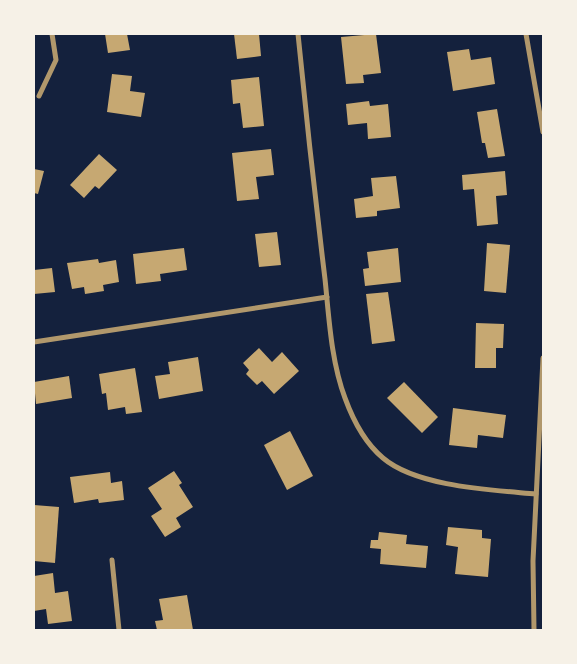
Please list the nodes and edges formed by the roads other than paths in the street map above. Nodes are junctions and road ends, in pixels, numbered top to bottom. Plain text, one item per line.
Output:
1 (52, 34) edge
2 (298, 34) edge
3 (526, 34) edge
4 (39, 96) dead end
5 (543, 132) edge
6 (327, 297) junction
7 (34, 342) edge
8 (543, 358) edge
9 (536, 494) junction
10 (112, 560) dead end
11 (119, 630) edge
12 (534, 630) edge

1 - 4 street
2 - 6 street
3 - 5 street
6 - 7 street
6 - 9 street
8 - 9 street
9 - 12 street
10 - 11 street

